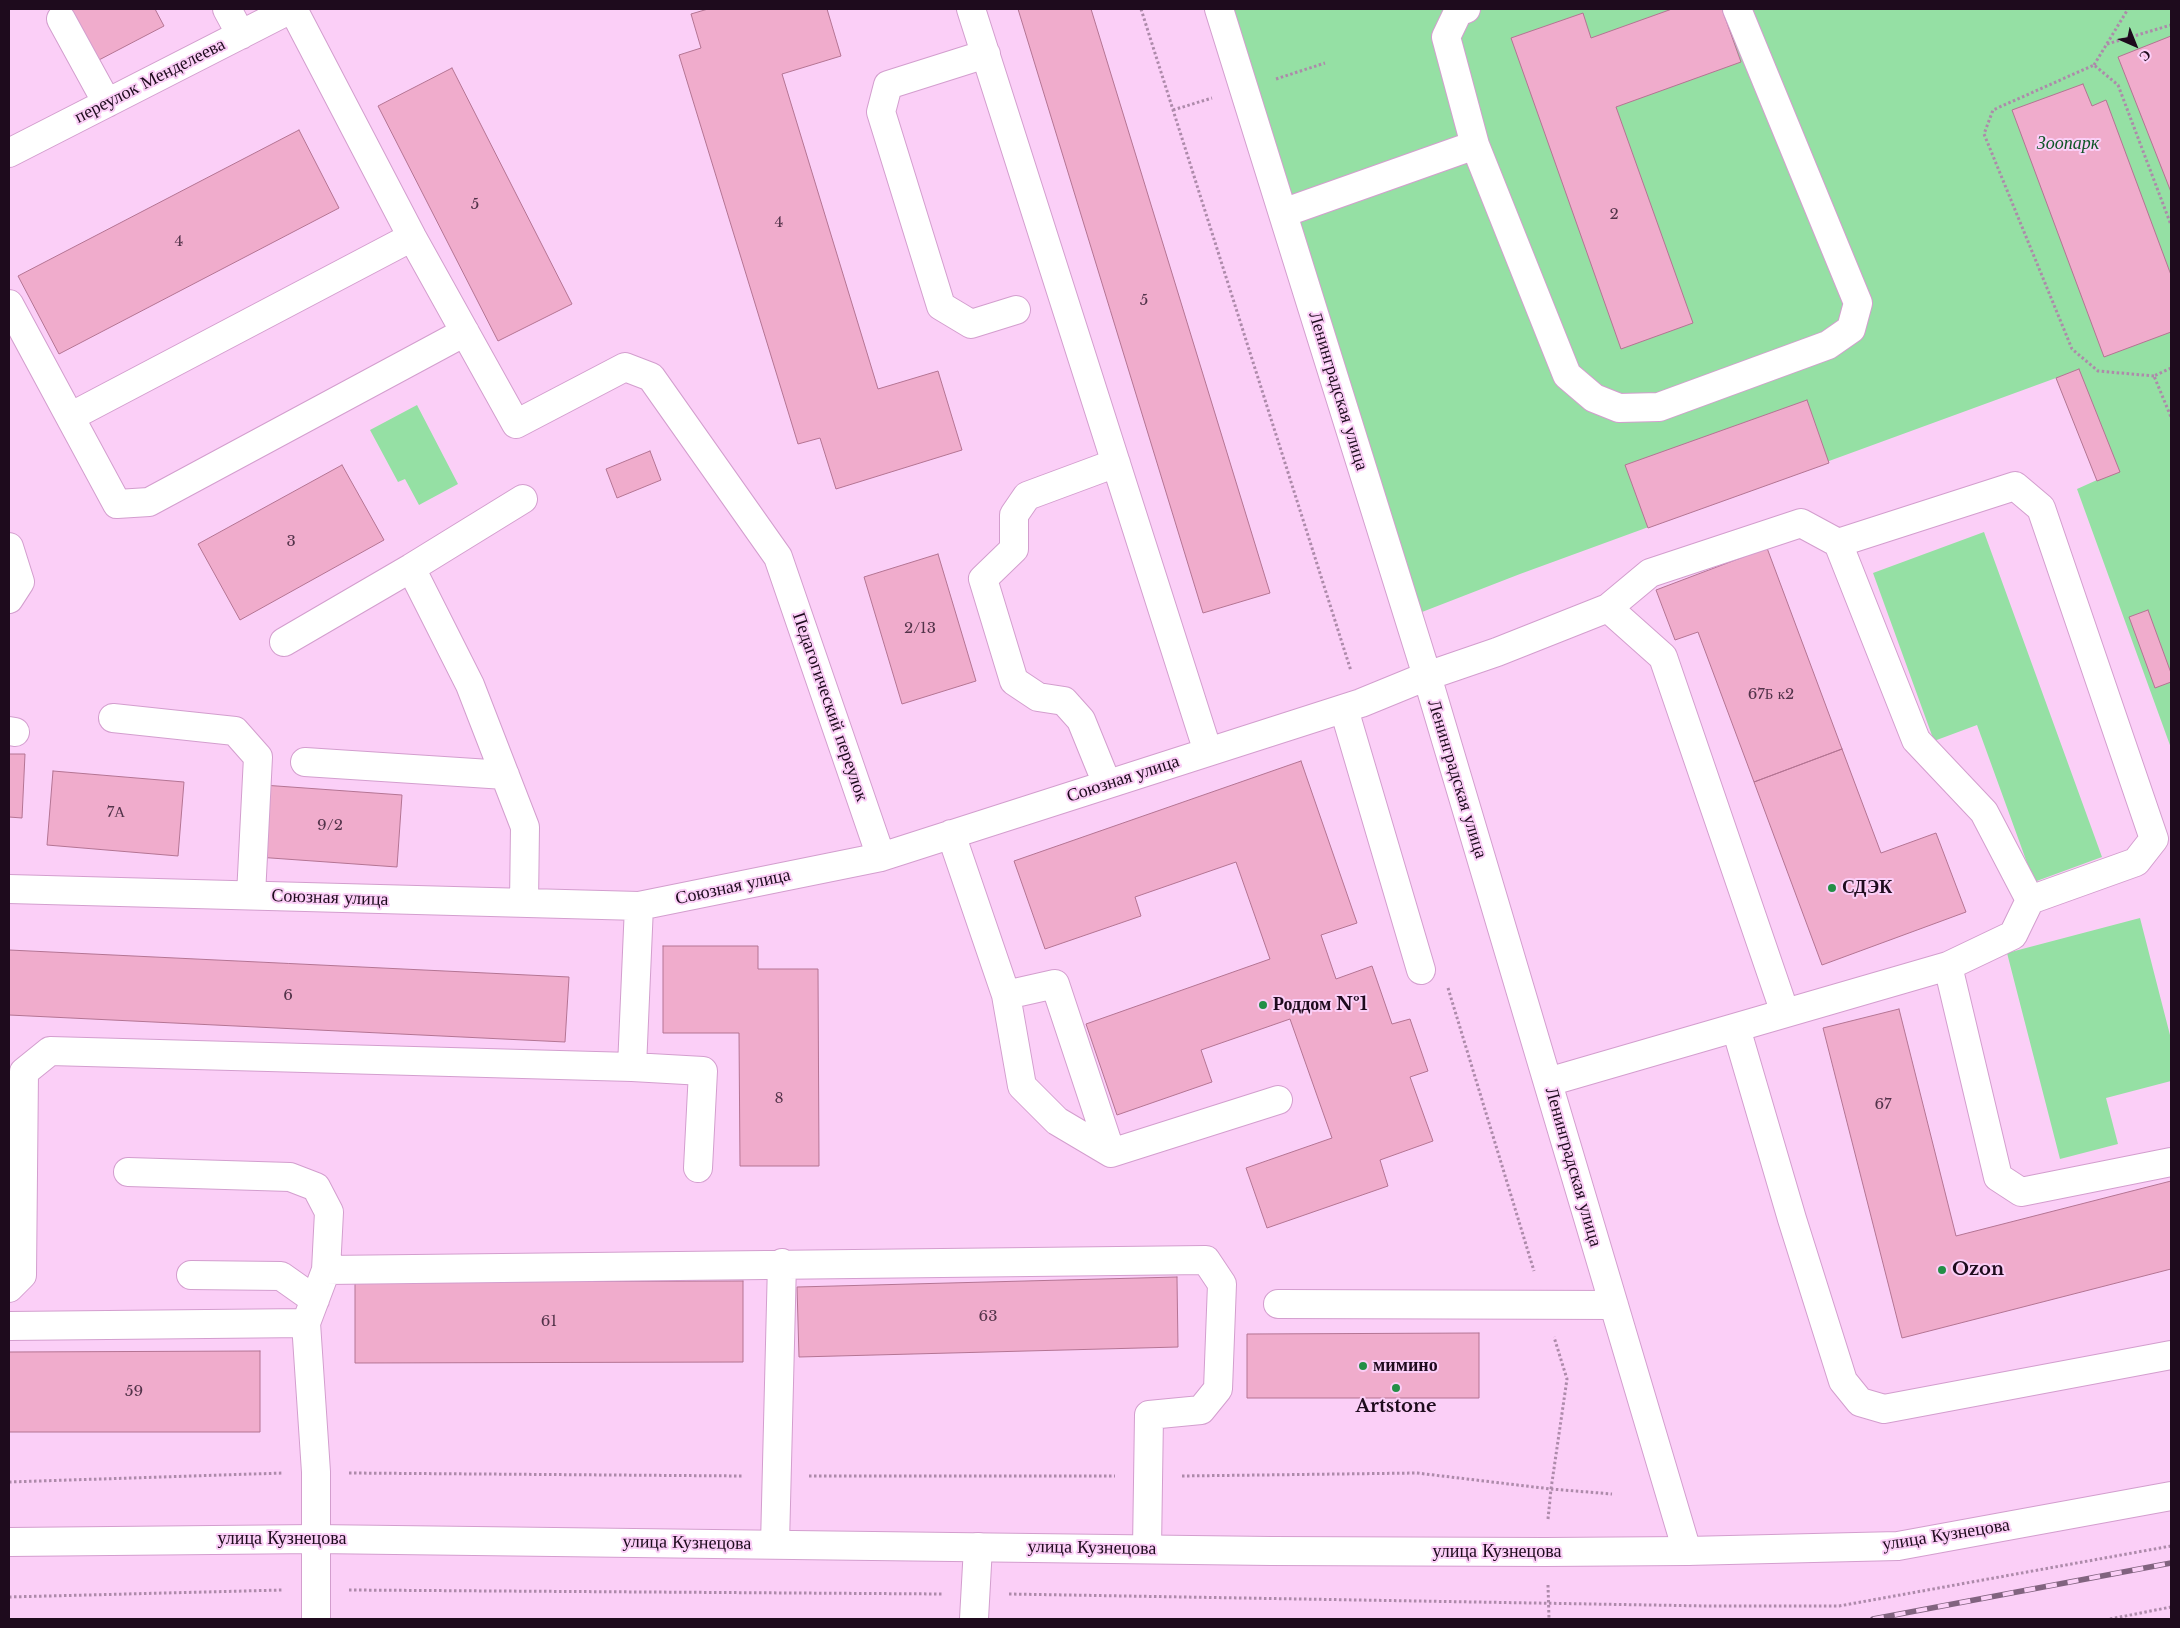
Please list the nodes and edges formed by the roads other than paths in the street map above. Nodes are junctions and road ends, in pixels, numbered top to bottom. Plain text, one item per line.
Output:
1 (227, 9) edge
2 (292, 9) edge
3 (972, 9) edge
4 (1219, 9) edge
5 (1466, 9) edge
6 (1737, 9) edge
7 (61, 19) dead end
8 (241, 35) junction
9 (986, 54) junction
10 (107, 103) junction
11 (1475, 145) junction
12 (9, 153) edge
13 (1283, 214) junction
14 (412, 237) junction
15 (9, 304) edge
16 (1016, 310) dead end
17 (465, 332) junction
18 (70, 417) junction
19 (1116, 463) junction
20 (523, 499) dead end
21 (1838, 543) junction
22 (9, 547) edge
23 (411, 568) junction
24 (9, 599) edge
25 (1608, 608) junction
26 (284, 642) dead end
27 (1426, 676) junction
28 (1344, 709) junction
29 (113, 718) dead end
30 (1208, 752) junction
31 (304, 762) dead end
32 (505, 775) junction
33 (1107, 784) junction
34 (951, 834) junction
35 (881, 856) junction
36 (9, 889) edge
37 (251, 895) junction
38 (2030, 900) junction
39 (524, 903) junction
40 (640, 906) junction
41 (1948, 966) junction
42 (1421, 970) dead end
43 (1006, 995) junction
44 (1785, 1013) junction
45 (1736, 1028) junction
46 (632, 1067) junction
47 (1548, 1082) junction
48 (1278, 1100) dead end
49 (1111, 1152) junction
50 (2171, 1162) edge
51 (698, 1168) dead end
52 (128, 1172) dead end
53 (782, 1263) junction
54 (326, 1270) junction
55 (191, 1275) dead end
56 (9, 1288) edge
57 (1278, 1304) dead end
58 (1614, 1305) junction
59 (311, 1312) junction
60 (9, 1326) edge
61 (2171, 1355) edge
62 (2171, 1496) edge
63 (315, 1539) junction
64 (9, 1542) edge
65 (775, 1544) junction
66 (978, 1547) junction
67 (1148, 1549) junction
68 (1687, 1551) junction
69 (975, 1607) edge
70 (316, 1619) edge

1 - 8 street
2 - 8 street, переулок Менделеева
2 - 14 street
3 - 9 street
4 - 13 street, Ленинградская улица
5 - 11 street
6 - 11 street
7 - 10 street
8 - 10 street, переулок Менделеева
9 - 16 street
9 - 19 street
10 - 12 street, переулок Менделеева
11 - 13 street
13 - 27 street, Ленинградская улица
14 - 17 street
14 - 18 street
15 - 18 street
17 - 18 street
17 - 35 street, Педагогический переулок
19 - 30 street
19 - 33 street
20 - 23 street
21 - 25 street, Союзная улица
21 - 38 street
21 - 38 street
22 - 24 street
23 - 26 street
23 - 32 street
25 - 27 street, Союзная улица
25 - 44 street
27 - 28 street, Союзная улица
27 - 47 street, Ленинградская улица
28 - 30 street, Союзная улица
28 - 42 street
29 - 37 street
30 - 33 street, Союзная улица
31 - 32 street
32 - 39 street
33 - 34 street, Союзная улица
34 - 35 street, Союзная улица
34 - 43 street
35 - 40 street, Союзная улица
36 - 37 street, Союзная улица
37 - 39 street, Союзная улица
38 - 41 street
39 - 40 street, Союзная улица
40 - 46 street
41 - 44 street
41 - 50 street
43 - 49 street
43 - 49 street
44 - 45 street
45 - 47 street
45 - 61 street
46 - 51 street
46 - 56 street
47 - 58 street, Ленинградская улица
48 - 49 street
52 - 54 street
53 - 54 street
53 - 65 street
53 - 67 street
54 - 59 street
55 - 59 street
57 - 58 street
58 - 68 street, Ленинградская улица
59 - 60 street
59 - 63 street
62 - 68 street, улица Кузнецова
63 - 64 street, улица Кузнецова
63 - 65 street, улица Кузнецова
63 - 70 street
65 - 66 street, улица Кузнецова
66 - 67 street, улица Кузнецова
66 - 69 street
67 - 68 street, улица Кузнецова

